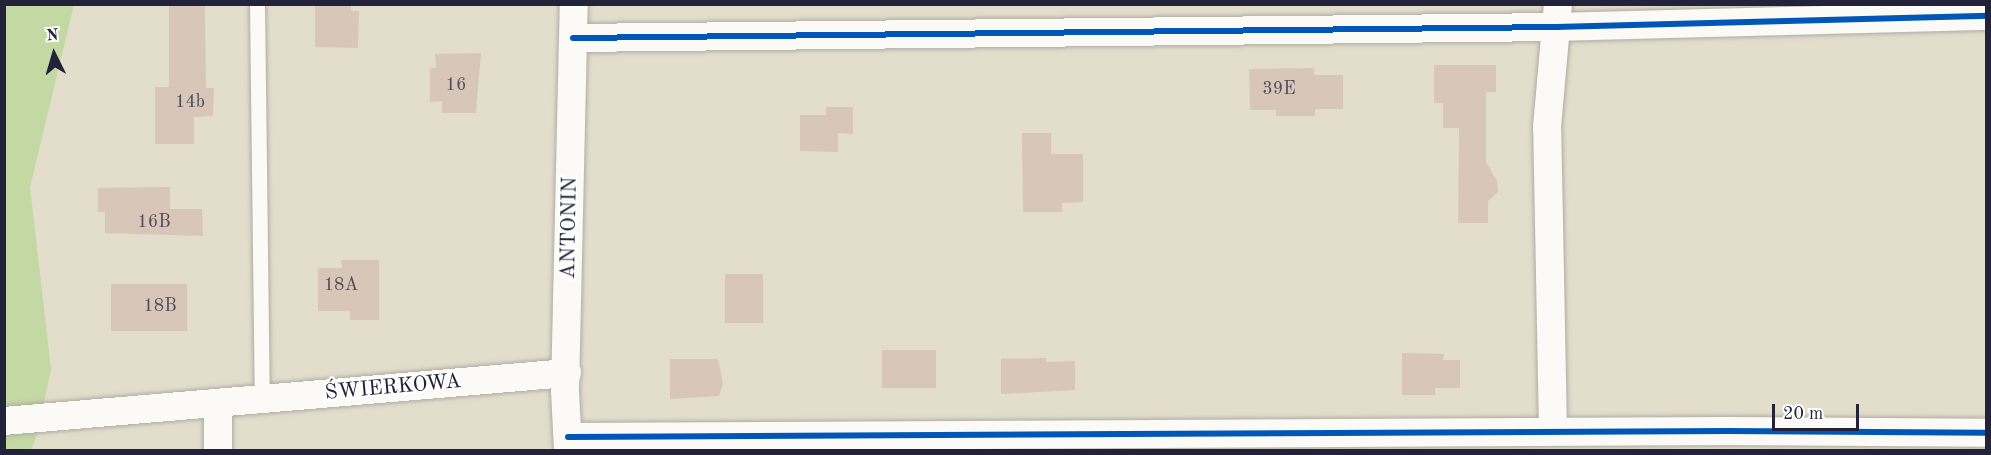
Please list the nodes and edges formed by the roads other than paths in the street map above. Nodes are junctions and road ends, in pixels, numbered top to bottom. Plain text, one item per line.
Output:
1 (257, 4) edge
2 (574, 4) edge
3 (1558, 16) edge
4 (1986, 16) edge
5 (573, 38) junction
6 (567, 373) junction
7 (262, 400) junction
8 (218, 403) junction
9 (4, 421) edge
10 (1553, 431) junction
11 (1985, 433) dead end
12 (568, 444) edge
13 (218, 450) edge

1 - 7 lane
2 - 5 street, ANTONIN
3 - 4 street
3 - 5 street
3 - 10 street
5 - 6 street, ANTONIN
6 - 7 street, ŚWIERKOWA
6 - 12 street, ANTONIN
7 - 8 street, ŚWIERKOWA
8 - 9 street, ŚWIERKOWA
8 - 13 street
10 - 11 street
10 - 12 street

